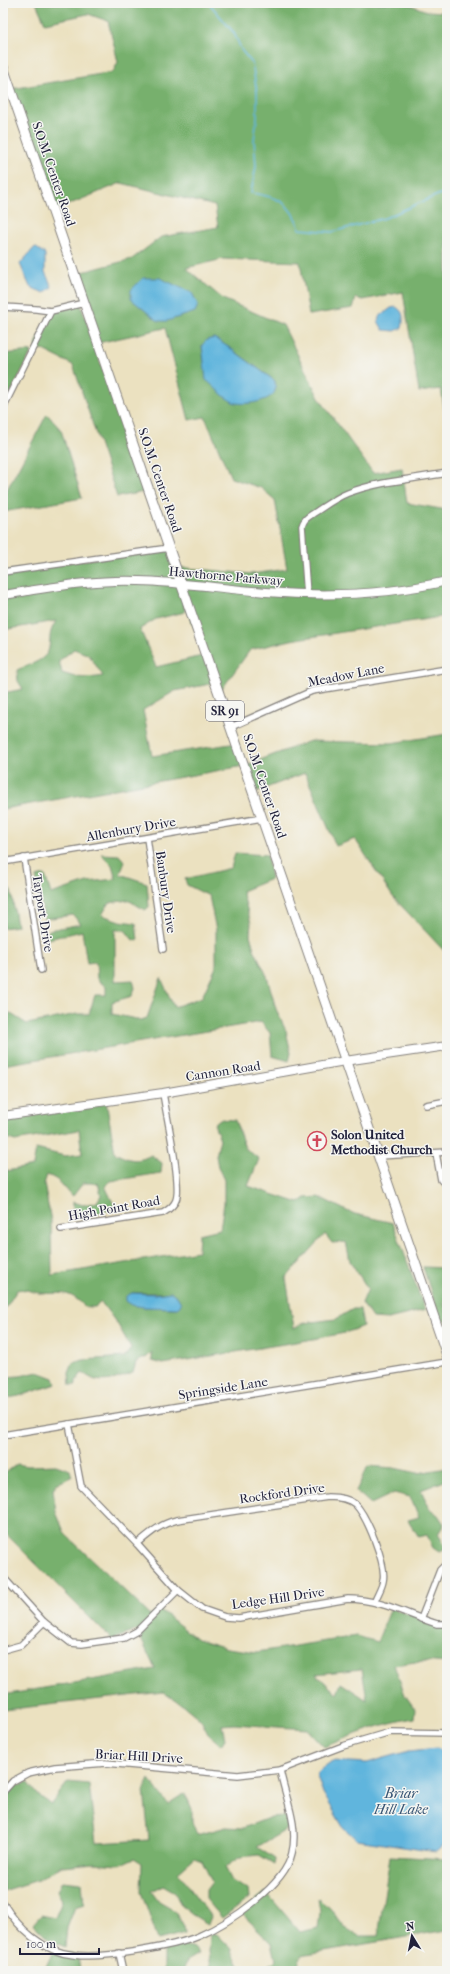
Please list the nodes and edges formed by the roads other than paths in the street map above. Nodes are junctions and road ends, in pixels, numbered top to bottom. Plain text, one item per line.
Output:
1 (3, 67) edge
2 (84, 302) junction
3 (3, 307) edge
4 (51, 311) junction
5 (3, 408) edge
6 (447, 473) edge
7 (169, 548) junction
8 (3, 572) edge
9 (447, 581) edge
10 (182, 584) junction
11 (308, 594) junction
12 (3, 595) edge
13 (447, 669) edge
14 (231, 727) junction
15 (262, 818) junction
16 (147, 838) junction
17 (24, 858) junction
18 (3, 862) edge
19 (163, 949) dead end
20 (41, 970) dead end
21 (447, 1046) edge
22 (345, 1061) junction
23 (163, 1093) junction
24 (447, 1101) edge
25 (426, 1105) dead end
26 (3, 1116) edge
27 (447, 1152) edge
28 (436, 1153) junction
29 (379, 1156) junction
30 (447, 1186) edge
31 (62, 1229) dead end
32 (447, 1355) edge
33 (447, 1362) edge
34 (69, 1424) junction
35 (3, 1435) edge
36 (137, 1544) junction
37 (447, 1563) edge
38 (3, 1577) edge
39 (178, 1590) junction
40 (375, 1601) junction
41 (421, 1619) junction
42 (44, 1622) junction
43 (447, 1624) edge
44 (3, 1650) edge
45 (447, 1733) edge
46 (280, 1770) junction
47 (3, 1792) edge
48 (3, 1903) edge
49 (119, 1953) junction
50 (123, 1971) edge

1 - 2 main road, S.O.M. Center Road / SR 91
2 - 4 street
2 - 7 main road, S.O.M. Center Road / SR 91
3 - 4 street
4 - 5 street
6 - 11 street
7 - 8 street
7 - 10 main road, S.O.M. Center Road / SR 91
9 - 11 main road, Hawthorne Parkway
10 - 11 main road, Hawthorne Parkway
10 - 12 main road, Hawthorne Parkway
10 - 14 main road, S.O.M. Center Road / SR 91
13 - 14 street, Meadow Lane
14 - 15 main road, S.O.M. Center Road / SR 91
15 - 16 street, Allenbury Drive
15 - 22 main road, S.O.M. Center Road / SR 91
16 - 17 street, Allenbury Drive
16 - 19 street, Banbury Drive
17 - 18 street, Allenbury Drive
17 - 20 street, Tayport Drive
21 - 22 main road, Cannon Road
22 - 23 main road, Cannon Road
22 - 29 main road, S.O.M. Center Road / SR 91
23 - 26 main road, Cannon Road
23 - 31 street, High Point Road
24 - 25 street
27 - 28 street
28 - 29 street
28 - 30 street
29 - 32 main road, S.O.M. Center Road / SR 91
33 - 34 street, Springside Lane
34 - 35 street, Springside Lane
34 - 36 street, Ledge Hill Drive
36 - 39 street, Ledge Hill Drive
36 - 40 street, Rockford Drive
37 - 41 street
38 - 42 street
39 - 40 street, Ledge Hill Drive
39 - 42 street
40 - 41 street, Ledge Hill Drive
41 - 43 street, Ledge Hill Drive
42 - 44 street
45 - 46 street, Briar Hill Drive
46 - 47 street, Briar Hill Drive
46 - 49 street
48 - 49 street
49 - 50 street

